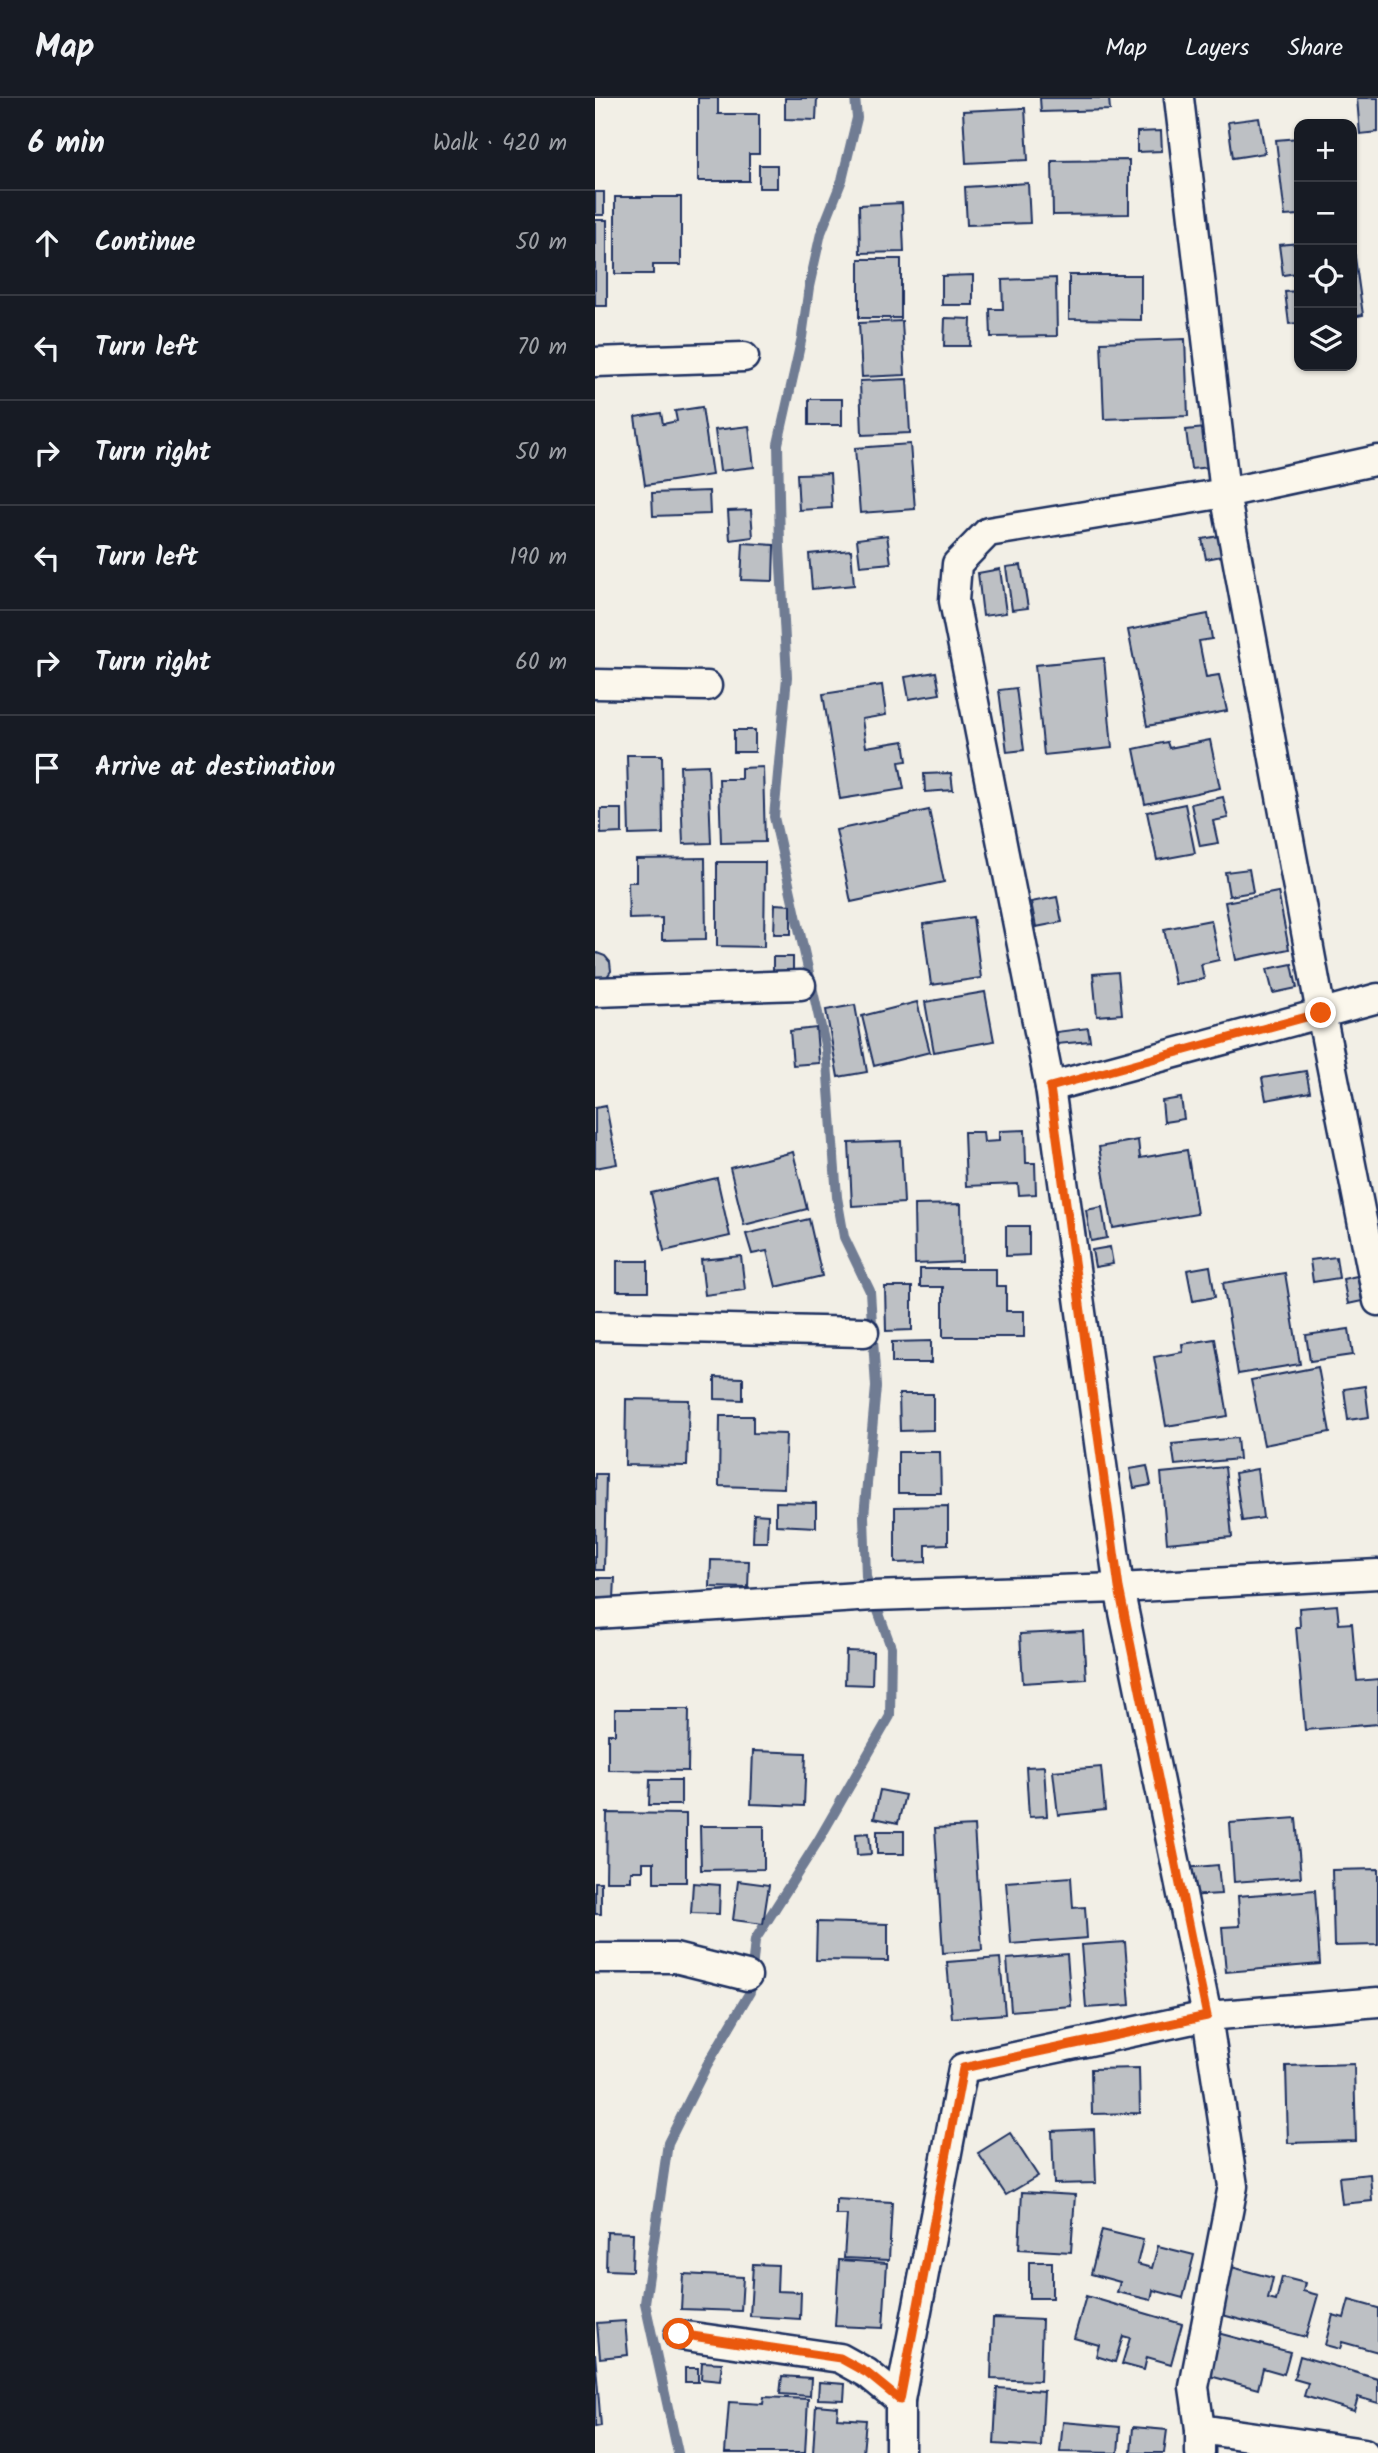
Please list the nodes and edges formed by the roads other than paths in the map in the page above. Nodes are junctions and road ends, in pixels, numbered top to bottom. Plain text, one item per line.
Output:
1 (1179, 98) edge
2 (744, 357) dead end
3 (595, 362) edge
4 (1378, 460) edge
5 (1225, 493) junction
6 (595, 684) edge
7 (707, 686) dead end
8 (801, 985) dead end
9 (595, 992) edge
10 (1378, 998) edge
11 (1321, 1013) junction
12 (1050, 1087) junction
13 (1378, 1301) edge
14 (595, 1326) edge
15 (864, 1332) dead end
16 (1378, 1574) edge
17 (1119, 1588) junction
18 (595, 1614) edge
19 (595, 1958) edge
20 (747, 1976) dead end
21 (1378, 2003) edge
22 (1207, 2016) junction
23 (679, 2334) dead end
24 (900, 2400) junction
25 (1200, 2441) edge
26 (900, 2453) edge
27 (1364, 2453) edge

1 - 5 street
2 - 3 street
4 - 5 street
5 - 11 street
5 - 12 street
6 - 7 street
8 - 9 street
10 - 11 street
11 - 12 street
11 - 13 street
12 - 17 street
14 - 15 street
16 - 17 street
17 - 18 street
17 - 22 street
19 - 20 street
21 - 22 street
22 - 24 street
22 - 25 street
23 - 24 street
24 - 26 street
25 - 27 street

